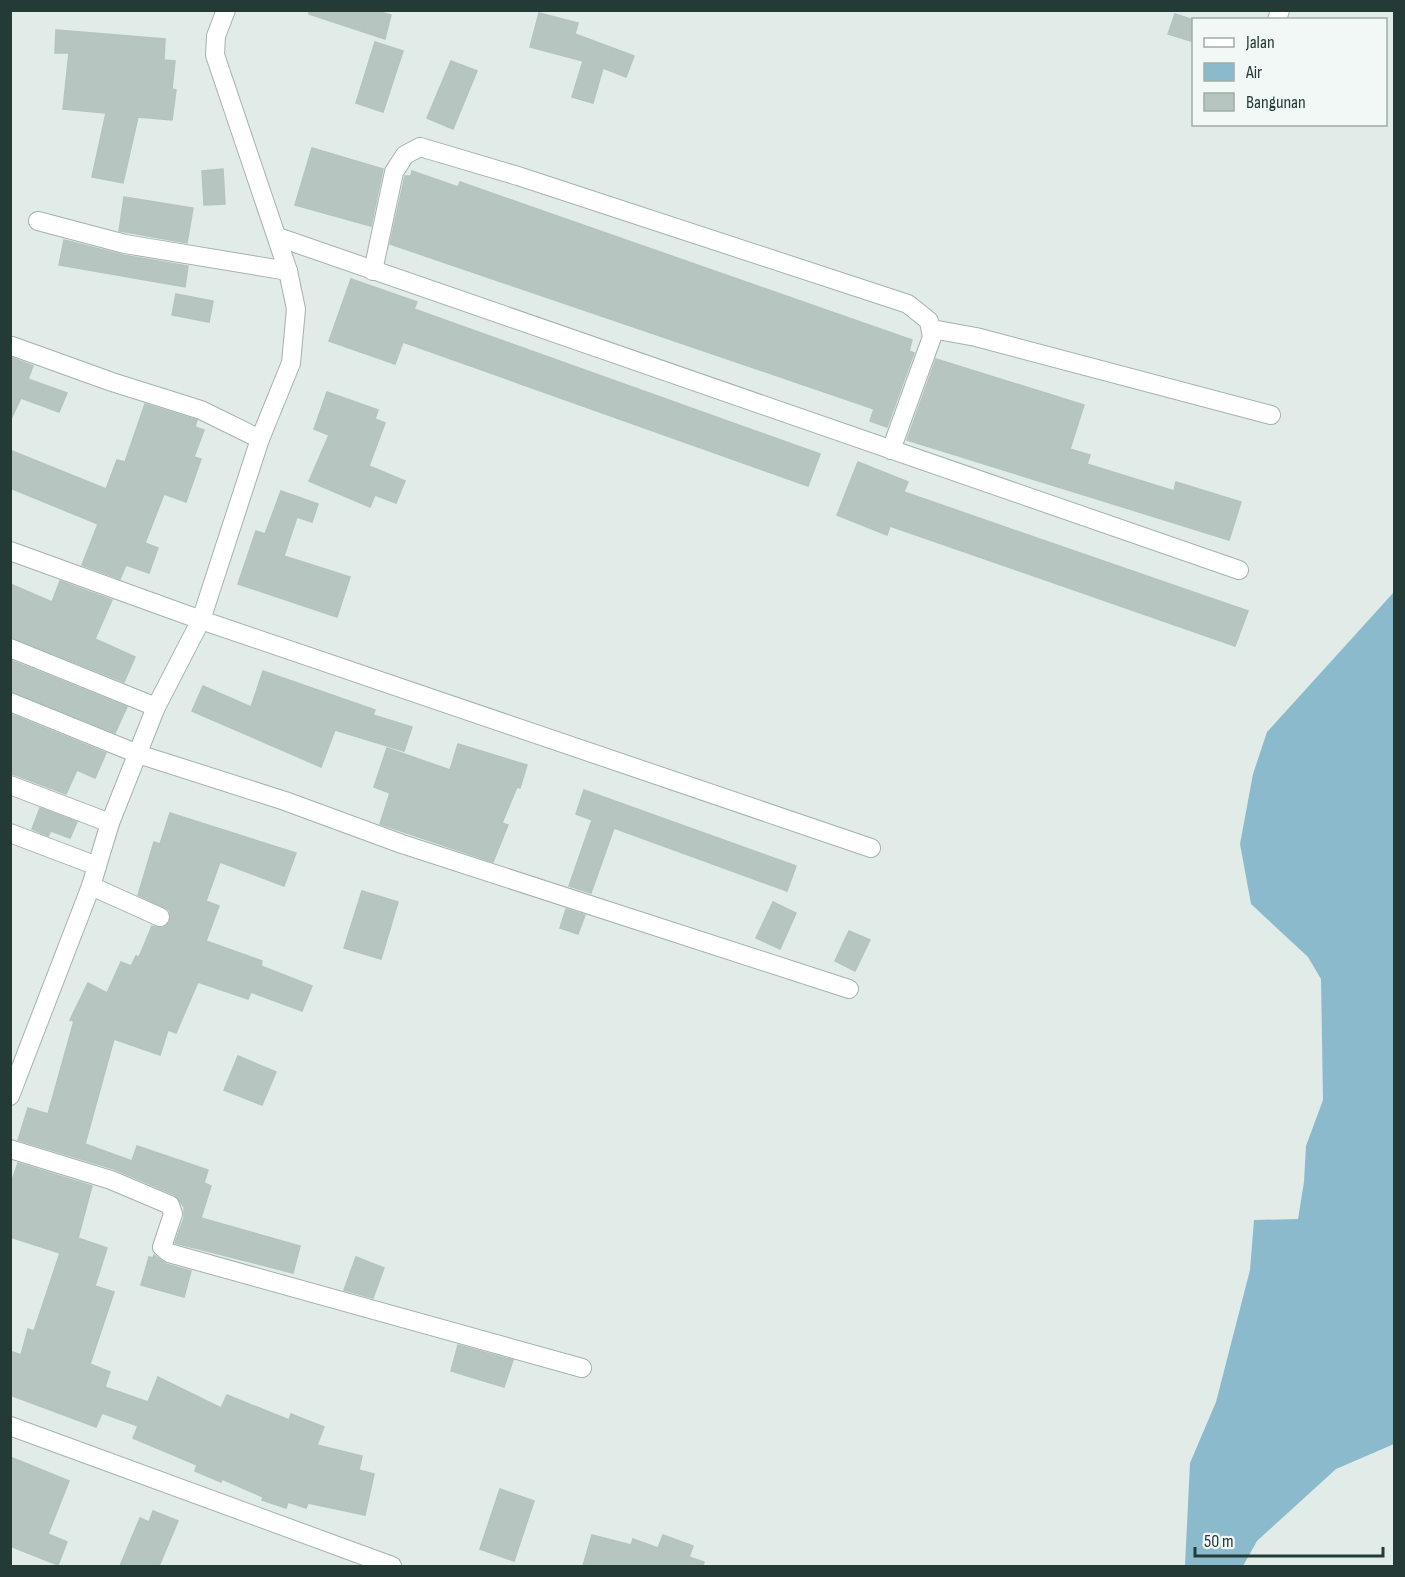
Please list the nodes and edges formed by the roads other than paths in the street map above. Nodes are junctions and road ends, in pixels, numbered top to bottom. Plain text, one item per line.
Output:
1 (225, 10) edge
2 (38, 221) dead end
3 (278, 237) junction
4 (288, 271) junction
5 (373, 271) junction
6 (932, 329) junction
7 (12, 346) dead end
8 (1271, 415) dead end
9 (260, 439) junction
10 (891, 450) junction
11 (10, 551) edge
12 (1239, 570) dead end
13 (201, 620) junction
14 (10, 648) edge
15 (10, 702) edge
16 (156, 707) junction
17 (138, 754) junction
18 (10, 785) edge
19 (110, 823) junction
20 (10, 834) edge
21 (871, 848) dead end
22 (97, 866) junction
23 (91, 886) junction
24 (160, 917) dead end
25 (849, 988) dead end
26 (17, 1055) edge
27 (10, 1096) edge
28 (10, 1149) edge
29 (582, 1368) dead end
30 (10, 1426) edge
31 (392, 1566) edge

1 - 3 street
2 - 4 street
3 - 4 street
3 - 5 street
4 - 9 street
5 - 6 street
5 - 10 street
6 - 8 street
6 - 10 street
7 - 9 street
9 - 13 street
10 - 12 street
11 - 13 street
13 - 16 street
13 - 21 street
14 - 16 street
15 - 17 street
16 - 17 street
17 - 19 street
17 - 25 street
18 - 19 street
19 - 22 street
20 - 22 street
22 - 23 street
23 - 24 street
23 - 26 street
26 - 27 street
28 - 29 street
30 - 31 street

